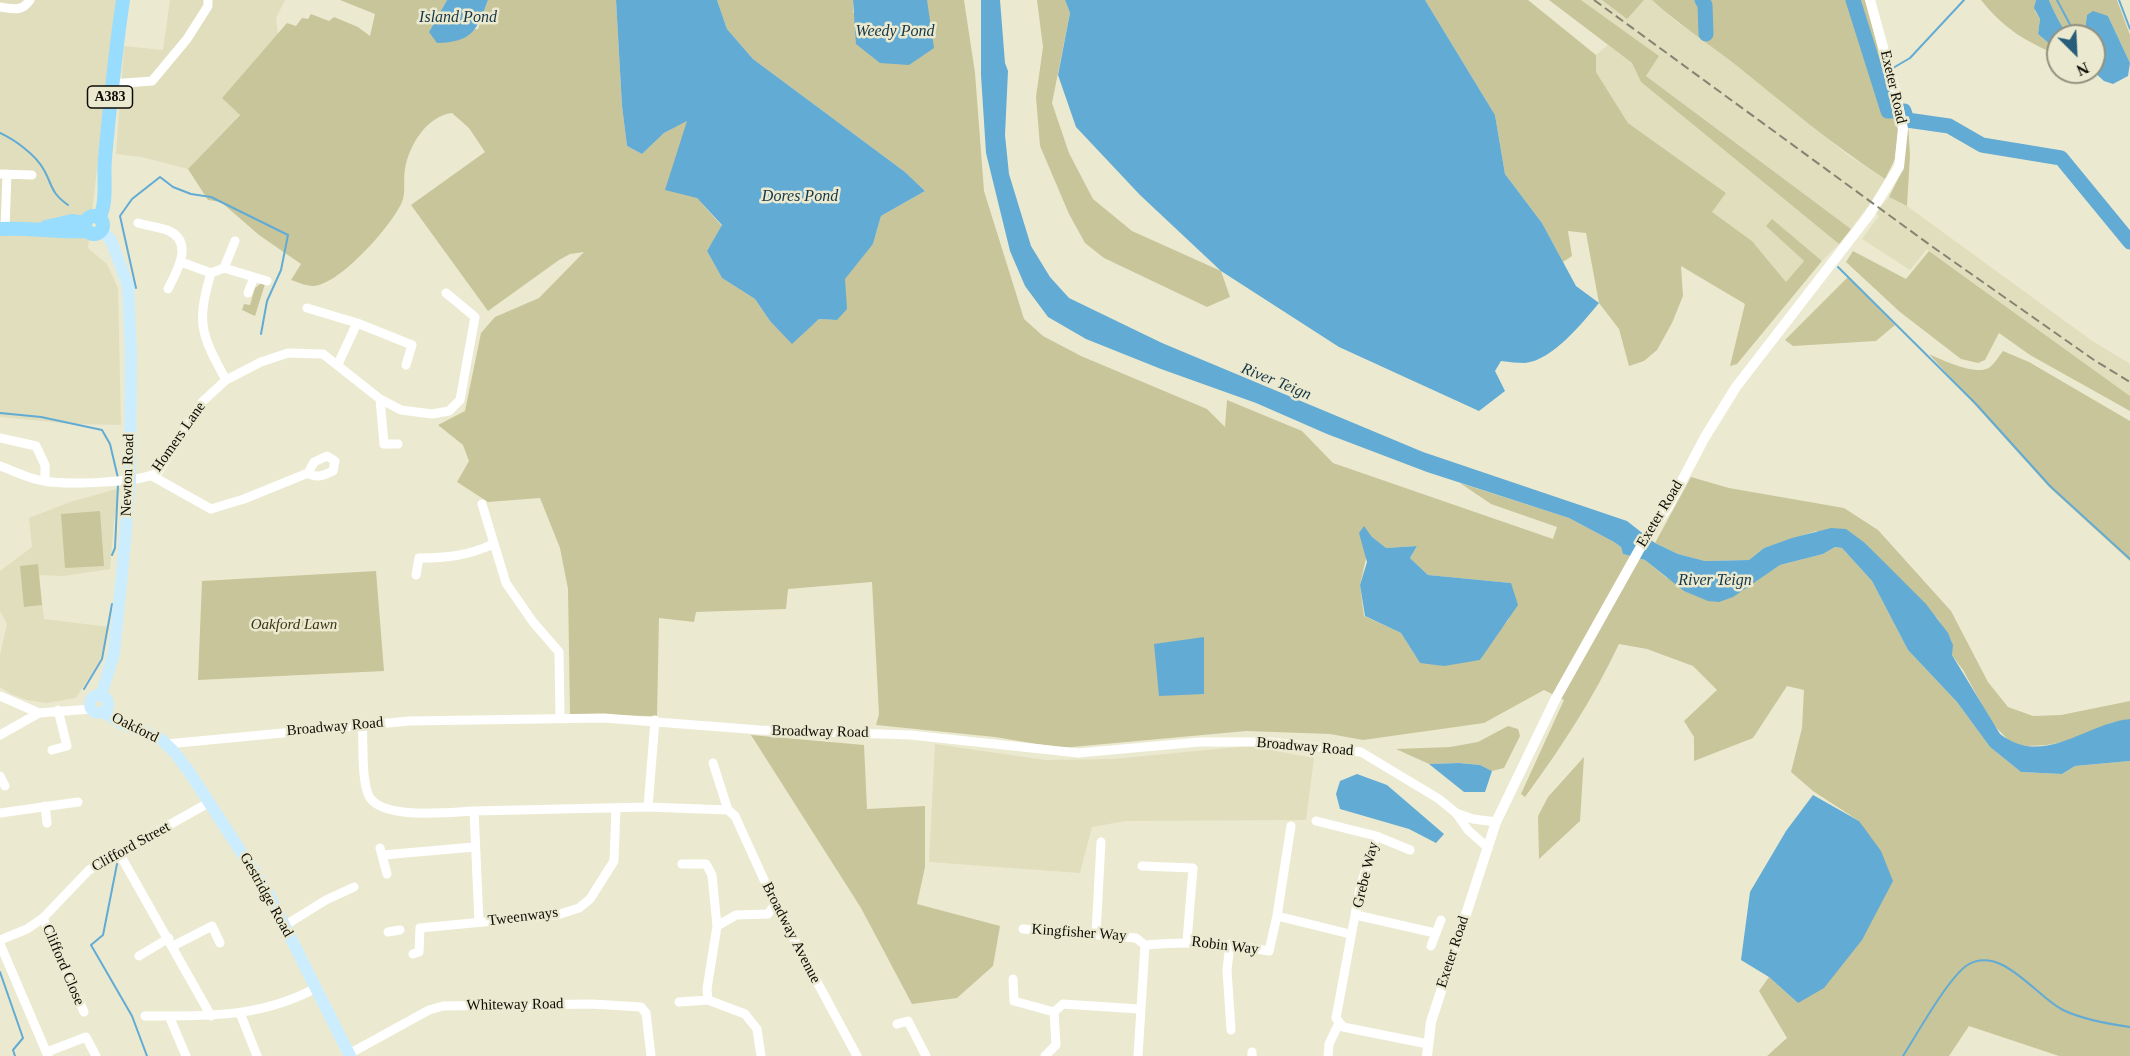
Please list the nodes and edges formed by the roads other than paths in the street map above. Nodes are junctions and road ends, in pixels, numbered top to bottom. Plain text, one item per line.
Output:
1 (30, 0) edge
2 (123, 0) edge
3 (208, 0) edge
4 (1870, 0) edge
5 (0, 7) edge
6 (111, 84) junction
7 (3, 174) edge
8 (32, 175) dead end
9 (138, 222) dead end
10 (93, 225) junction
11 (3, 229) edge
12 (235, 241) dead end
13 (181, 262) junction
14 (224, 268) junction
15 (212, 273) junction
16 (254, 277) junction
17 (267, 281) dead end
18 (168, 289) dead end
19 (249, 293) dead end
20 (446, 293) dead end
21 (307, 308) dead end
22 (357, 323) junction
23 (338, 364) junction
24 (406, 364) dead end
25 (226, 380) junction
26 (380, 399) junction
27 (0, 438) edge
28 (398, 444) dead end
29 (0, 466) edge
30 (308, 472) dead end
31 (152, 476) junction
32 (45, 482) junction
33 (126, 482) junction
34 (482, 504) dead end
35 (493, 544) junction
36 (416, 575) dead end
37 (0, 696) edge
38 (101, 696) junction
39 (91, 709) junction
40 (58, 710) junction
41 (104, 712) junction
42 (39, 714) junction
43 (560, 719) junction
44 (655, 720) junction
45 (362, 724) junction
46 (0, 735) edge
47 (167, 744) junction
48 (52, 750) dead end
49 (713, 763) dead end
50 (0, 776) edge
51 (6, 786) dead end
52 (78, 802) dead end
53 (210, 802) junction
54 (45, 806) junction
55 (648, 807) junction
56 (616, 808) junction
57 (728, 810) junction
58 (474, 811) junction
59 (0, 813) edge
60 (1456, 813) junction
61 (1316, 821) dead end
62 (1496, 822) junction
63 (47, 823) dead end
64 (1292, 826) dead end
65 (1376, 836) junction
66 (1101, 842) dead end
67 (474, 847) junction
68 (1488, 848) junction
69 (1410, 850) dead end
70 (119, 853) junction
71 (682, 864) dead end
72 (1142, 866) dead end
73 (387, 874) dead end
74 (354, 887) dead end
75 (775, 904) junction
76 (1356, 915) junction
77 (1277, 916) junction
78 (43, 918) junction
79 (1441, 920) dead end
80 (479, 922) junction
81 (284, 926) junction
82 (717, 926) junction
83 (420, 928) junction
84 (1023, 929) dead end
85 (388, 932) dead end
86 (1096, 933) junction
87 (1435, 933) junction
88 (1350, 934) junction
89 (0, 940) edge
90 (1187, 941) junction
91 (171, 942) junction
92 (220, 943) dead end
93 (0, 944) edge
94 (1230, 944) junction
95 (1145, 945) junction
96 (1431, 946) dead end
97 (413, 954) dead end
98 (139, 956) dead end
99 (1013, 979) dead end
100 (316, 988) junction
101 (708, 1000) junction
102 (679, 1002) dead end
103 (1139, 1009) junction
104 (84, 1012) dead end
105 (1054, 1012) junction
106 (240, 1013) junction
107 (145, 1016) dead end
108 (169, 1016) junction
109 (212, 1016) junction
110 (1339, 1023) junction
111 (897, 1024) dead end
112 (1231, 1030) dead end
113 (1428, 1044) junction
114 (47, 1054) edge
115 (349, 1055) edge
116 (96, 1056) edge
117 (186, 1056) edge
118 (257, 1056) edge
119 (651, 1056) edge
120 (761, 1056) edge
121 (857, 1056) edge
122 (926, 1056) edge
123 (1045, 1056) edge
124 (1138, 1056) edge
125 (1328, 1056) edge
126 (1427, 1056) edge

1 - 5 street
2 - 6 main road, A383
3 - 6 street
4 - 62 street, Exeter Road
6 - 10 main road, A383
7 - 8 street
7 - 11 street
9 - 13 street
10 - 11 main road
10 - 33 main road, Newton Road
12 - 14 street
13 - 15 street
13 - 18 street
14 - 15 street
14 - 16 street
15 - 25 street
16 - 17 street
16 - 19 street
20 - 26 street, Homers Lane
21 - 22 street
22 - 23 street
22 - 24 street
23 - 25 street, Homers Lane
23 - 26 street, Homers Lane
25 - 31 street, Homers Lane
26 - 28 street
27 - 32 street
29 - 32 street
30 - 31 street
31 - 33 street, Homers Lane
32 - 33 street, Homers Lane
33 - 38 main road, Newton Road
34 - 35 street
35 - 36 street
35 - 43 street
37 - 42 street
38 - 39 main road
38 - 41 main road
39 - 40 street
39 - 41 main road
40 - 42 street
40 - 48 street
41 - 47 main road, Oakford
42 - 46 street
43 - 44 street, Broadway Road
43 - 45 street, Broadway Road
44 - 55 street
44 - 60 street, Broadway Road
45 - 47 street, Broadway Road
45 - 58 street
47 - 53 main road, Gestridge Road
49 - 57 street, Broadway Avenue
50 - 51 street
52 - 54 street
53 - 70 street, Clifford Street
53 - 81 main road, Gestridge Road
54 - 59 street
54 - 63 street
55 - 56 street
55 - 57 street
56 - 58 street
56 - 80 street, Tweenways
57 - 75 street, Broadway Avenue
58 - 67 street
60 - 62 street, Broadway Road
60 - 68 street, Broadway Road
61 - 65 street, Grebe Way
62 - 68 street, Exeter Road
64 - 77 street, Robin Way
65 - 69 street, Grebe Way
65 - 76 street, Grebe Way
66 - 86 street
67 - 73 street
67 - 80 street
68 - 113 street, Exeter Road
70 - 78 street, Clifford Street
70 - 91 street
71 - 82 street
72 - 90 street
74 - 81 street
75 - 82 street
75 - 121 street, Broadway Avenue
76 - 87 street
76 - 88 street
77 - 88 street
77 - 94 street, Robin Way
78 - 89 street, Clifford Street
78 - 104 street, Clifford Close
79 - 87 street
80 - 83 street, Tweenways
81 - 100 main road, Gestridge Road
82 - 101 street
83 - 85 street, Tweenways
83 - 97 street
84 - 86 street, Kingfisher Way
86 - 95 street, Kingfisher Way
87 - 96 street
88 - 110 street
90 - 94 street, Robin Way
90 - 95 street, Robin Way
91 - 92 street
91 - 98 street
91 - 109 street
93 - 114 street
94 - 112 street
95 - 103 street
99 - 105 street
100 - 106 street
100 - 115 main road, Gestridge Road
101 - 102 street
101 - 120 street
103 - 105 street
103 - 124 street
105 - 123 street
106 - 109 street
106 - 118 street
107 - 108 street
108 - 109 street
108 - 117 street
110 - 113 street
110 - 125 street
111 - 122 street
113 - 126 street, Exeter Road
114 - 116 street
115 - 119 street, Whiteway Road

